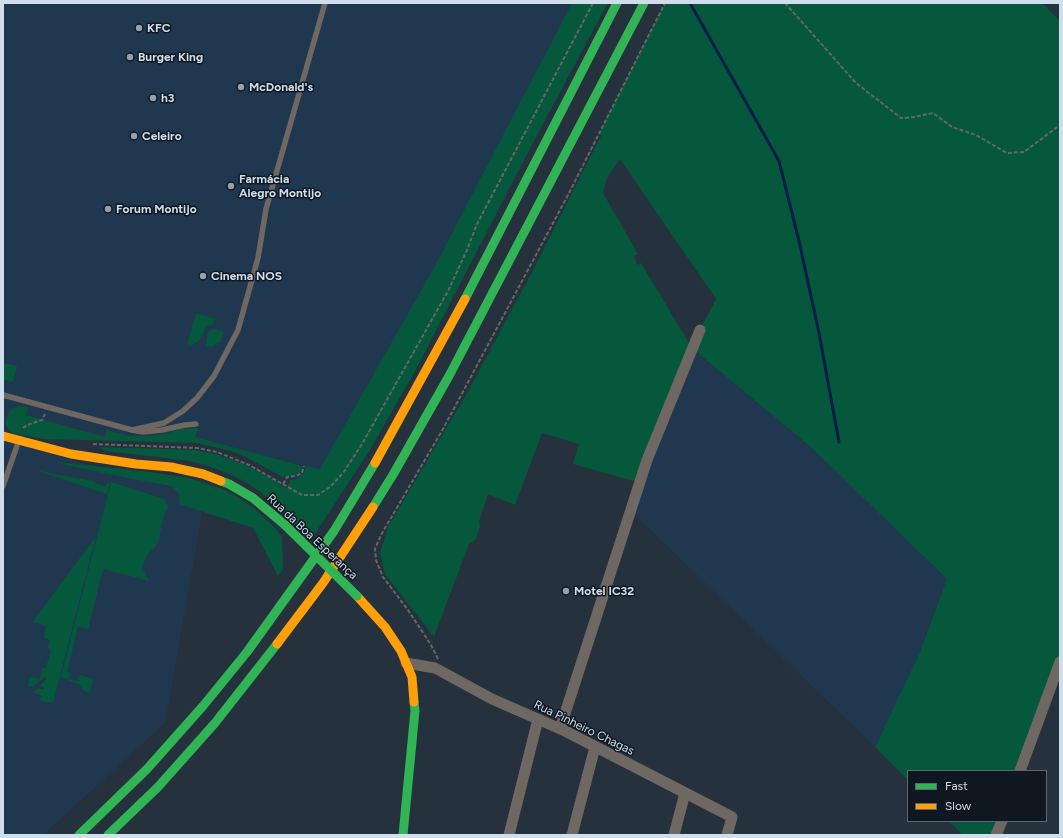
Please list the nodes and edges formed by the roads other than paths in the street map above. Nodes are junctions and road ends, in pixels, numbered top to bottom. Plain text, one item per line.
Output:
1 (325, 3) edge
2 (617, 3) edge
3 (644, 3) edge
4 (700, 330) dead end
5 (4, 395) edge
6 (3, 402) edge
7 (196, 424) dead end
8 (132, 430) junction
9 (3, 436) edge
10 (19, 440) junction
11 (3, 486) edge
12 (1060, 662) edge
13 (406, 663) junction
14 (538, 719) junction
15 (560, 729) junction
16 (595, 747) junction
17 (1020, 770) edge
18 (685, 793) junction
19 (1002, 822) edge
20 (79, 835) edge
21 (108, 835) edge
22 (403, 835) edge
23 (509, 835) edge
24 (572, 835) edge
25 (674, 835) edge
26 (727, 835) edge
27 (996, 835) edge

1 - 8 lane
2 - 20 main road
3 - 21 main road
4 - 15 street
5 - 6 lane
5 - 8 lane
7 - 8 lane
9 - 10 main road, Rua da Boa Esperança
10 - 11 lane
10 - 13 main road, Rua da Boa Esperança, bridge
12 - 17 street
13 - 14 street, Rua Pinheiro Chagas
13 - 22 main road, Rua da Boa Esperança
14 - 15 street, Rua Pinheiro Chagas
14 - 23 street
15 - 16 street, Rua Pinheiro Chagas
16 - 18 street, Rua Pinheiro Chagas
16 - 24 street
18 - 25 street
18 - 26 street, Rua Pinheiro Chagas
19 - 27 street

